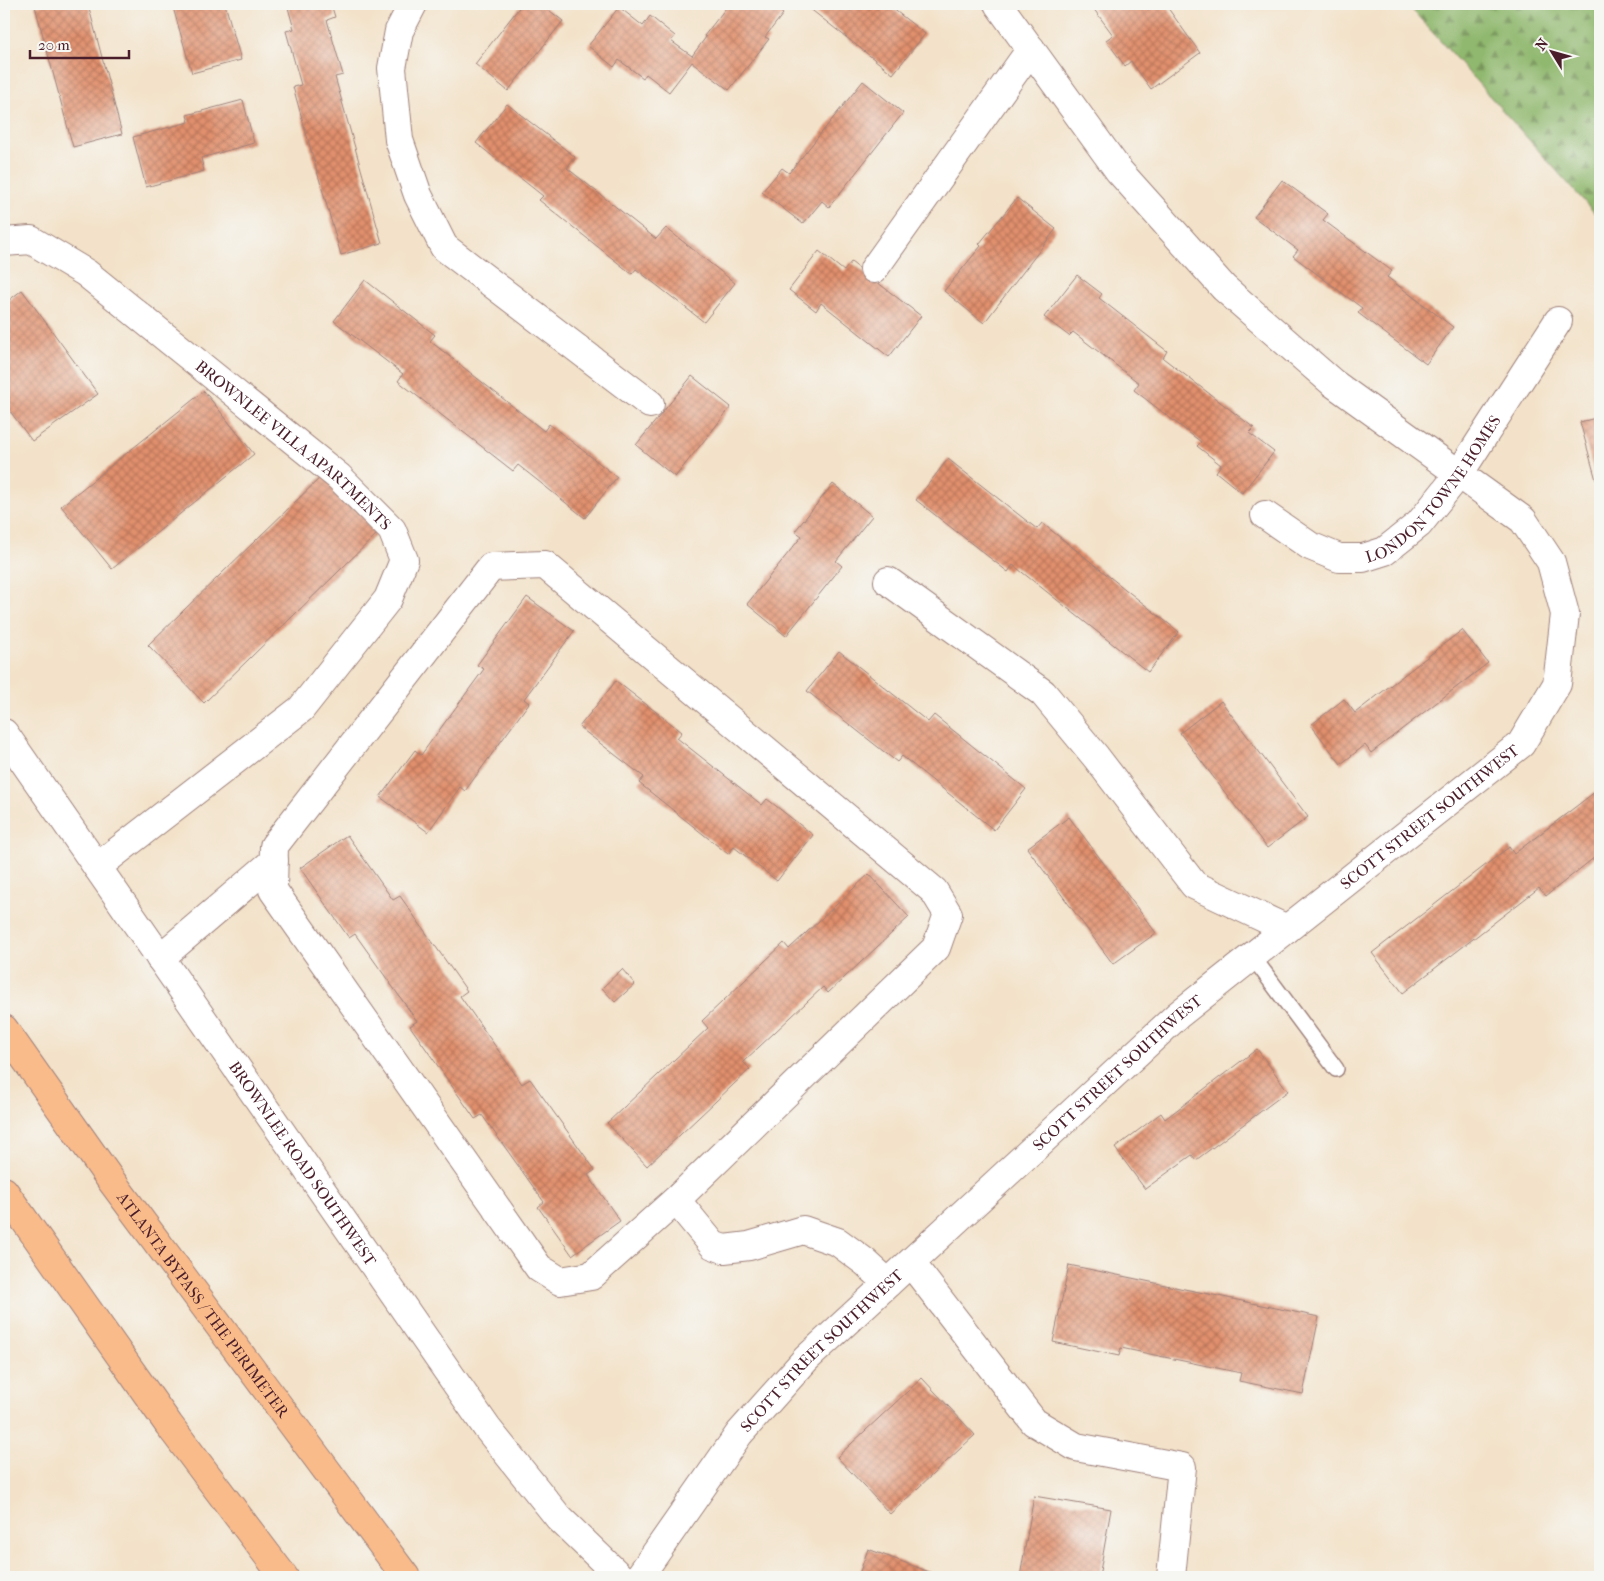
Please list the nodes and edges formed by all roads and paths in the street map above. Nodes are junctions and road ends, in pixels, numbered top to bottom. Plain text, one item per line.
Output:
1 (413, 4) edge
2 (998, 4) edge
3 (1031, 49) junction
4 (4, 242) edge
5 (874, 269) dead end
6 (1558, 321) dead end
7 (650, 404) dead end
8 (1459, 474) junction
9 (1265, 515) dead end
10 (888, 581) dead end
11 (4, 733) edge
12 (274, 861) junction
13 (97, 867) junction
14 (1287, 929) junction
15 (1252, 956) junction
16 (160, 958) junction
17 (4, 1029) edge
18 (1336, 1069) dead end
19 (4, 1191) edge
20 (676, 1200) junction
21 (911, 1263) junction
22 (888, 1283) junction
23 (284, 1577) edge
24 (406, 1577) edge
25 (620, 1577) edge
26 (639, 1577) edge
27 (1171, 1577) edge

1 - 7 street
2 - 3 street, SCOTT STREET SOUTHWEST
3 - 5 street
3 - 8 street, SCOTT STREET SOUTHWEST
4 - 13 street, BROWNLEE VILLA APARTMENTS
6 - 8 street, LONDON TOWNE HOMES
8 - 9 street, LONDON TOWNE HOMES
8 - 14 street, SCOTT STREET SOUTHWEST
10 - 14 street
11 - 13 street, BROWNLEE ROAD SOUTHWEST
12 - 16 street
12 - 20 street
12 - 20 street
13 - 16 street, BROWNLEE ROAD SOUTHWEST
14 - 15 street, SCOTT STREET SOUTHWEST
15 - 18 lane
15 - 21 street, SCOTT STREET SOUTHWEST
16 - 25 street, BROWNLEE ROAD SOUTHWEST
17 - 24 highway, ATLANTA BYPASS / THE PERIMETER
19 - 23 highway
20 - 22 street
21 - 22 street, SCOTT STREET SOUTHWEST
21 - 27 street
22 - 26 street, SCOTT STREET SOUTHWEST

